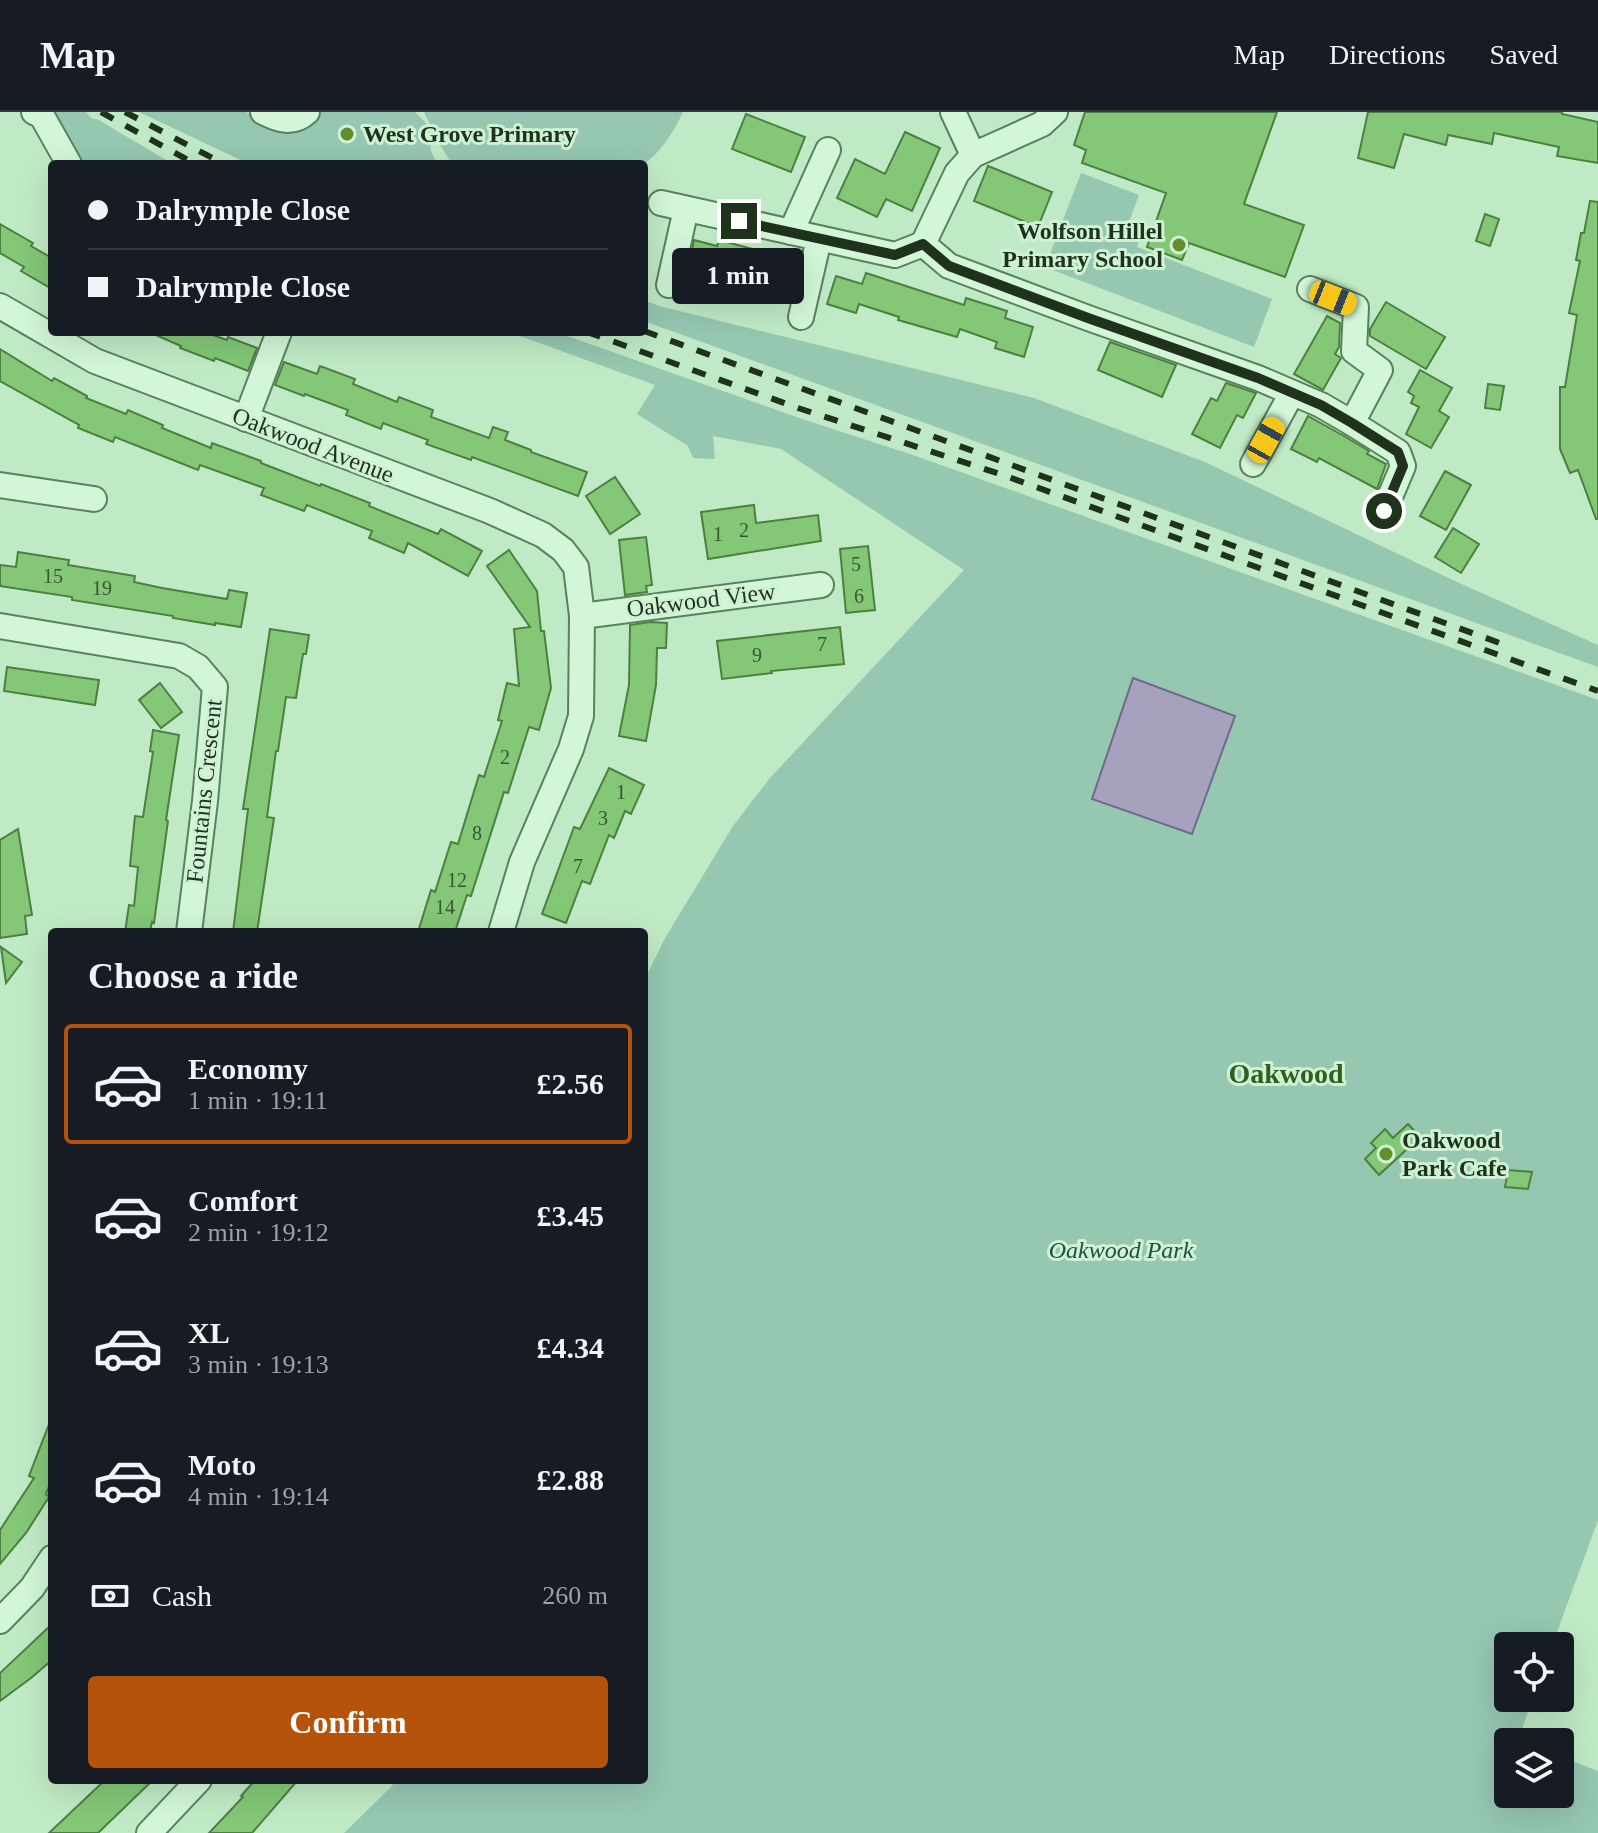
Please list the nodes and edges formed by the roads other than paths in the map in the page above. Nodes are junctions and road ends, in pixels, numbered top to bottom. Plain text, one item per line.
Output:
1 (34, 112) edge
2 (263, 112) edge
3 (307, 112) edge
4 (953, 112) edge
5 (1055, 112) edge
6 (828, 150) dead end
7 (973, 155) junction
8 (67, 160) edge
9 (661, 203) dead end
10 (686, 209) junction
11 (791, 232) junction
12 (819, 239) junction
13 (923, 244) junction
14 (669, 285) dead end
15 (1310, 289) dead end
16 (0, 306) edge
17 (801, 317) dead end
18 (48, 334) edge
19 (52, 336) edge
20 (277, 336) edge
21 (1292, 393) junction
22 (246, 419) junction
23 (1352, 423) junction
24 (1253, 464) dead end
25 (0, 485) edge
26 (94, 499) dead end
27 (1384, 511) dead end
28 (821, 585) dead end
29 (582, 616) junction
30 (0, 626) edge
31 (189, 928) edge
32 (502, 928) edge
33 (48, 1564) edge
34 (0, 1621) edge
35 (195, 1784) edge
36 (149, 1833) edge

1 - 8 street
2 - 3 street
4 - 7 street
5 - 7 street
6 - 11 street
7 - 13 street
9 - 10 street
10 - 11 street
10 - 14 street
11 - 12 street
12 - 13 street
12 - 17 street
13 - 21 street
15 - 23 street
16 - 18 street, Oakwood Avenue
19 - 22 street, Oakwood Avenue
20 - 22 street
21 - 23 street
21 - 24 street
22 - 29 street, Oakwood Avenue
23 - 27 street
25 - 26 street
28 - 29 street, Oakwood View
29 - 32 street, Oakwood Avenue
30 - 31 street, Fountains Crescent
33 - 34 street
35 - 36 street

